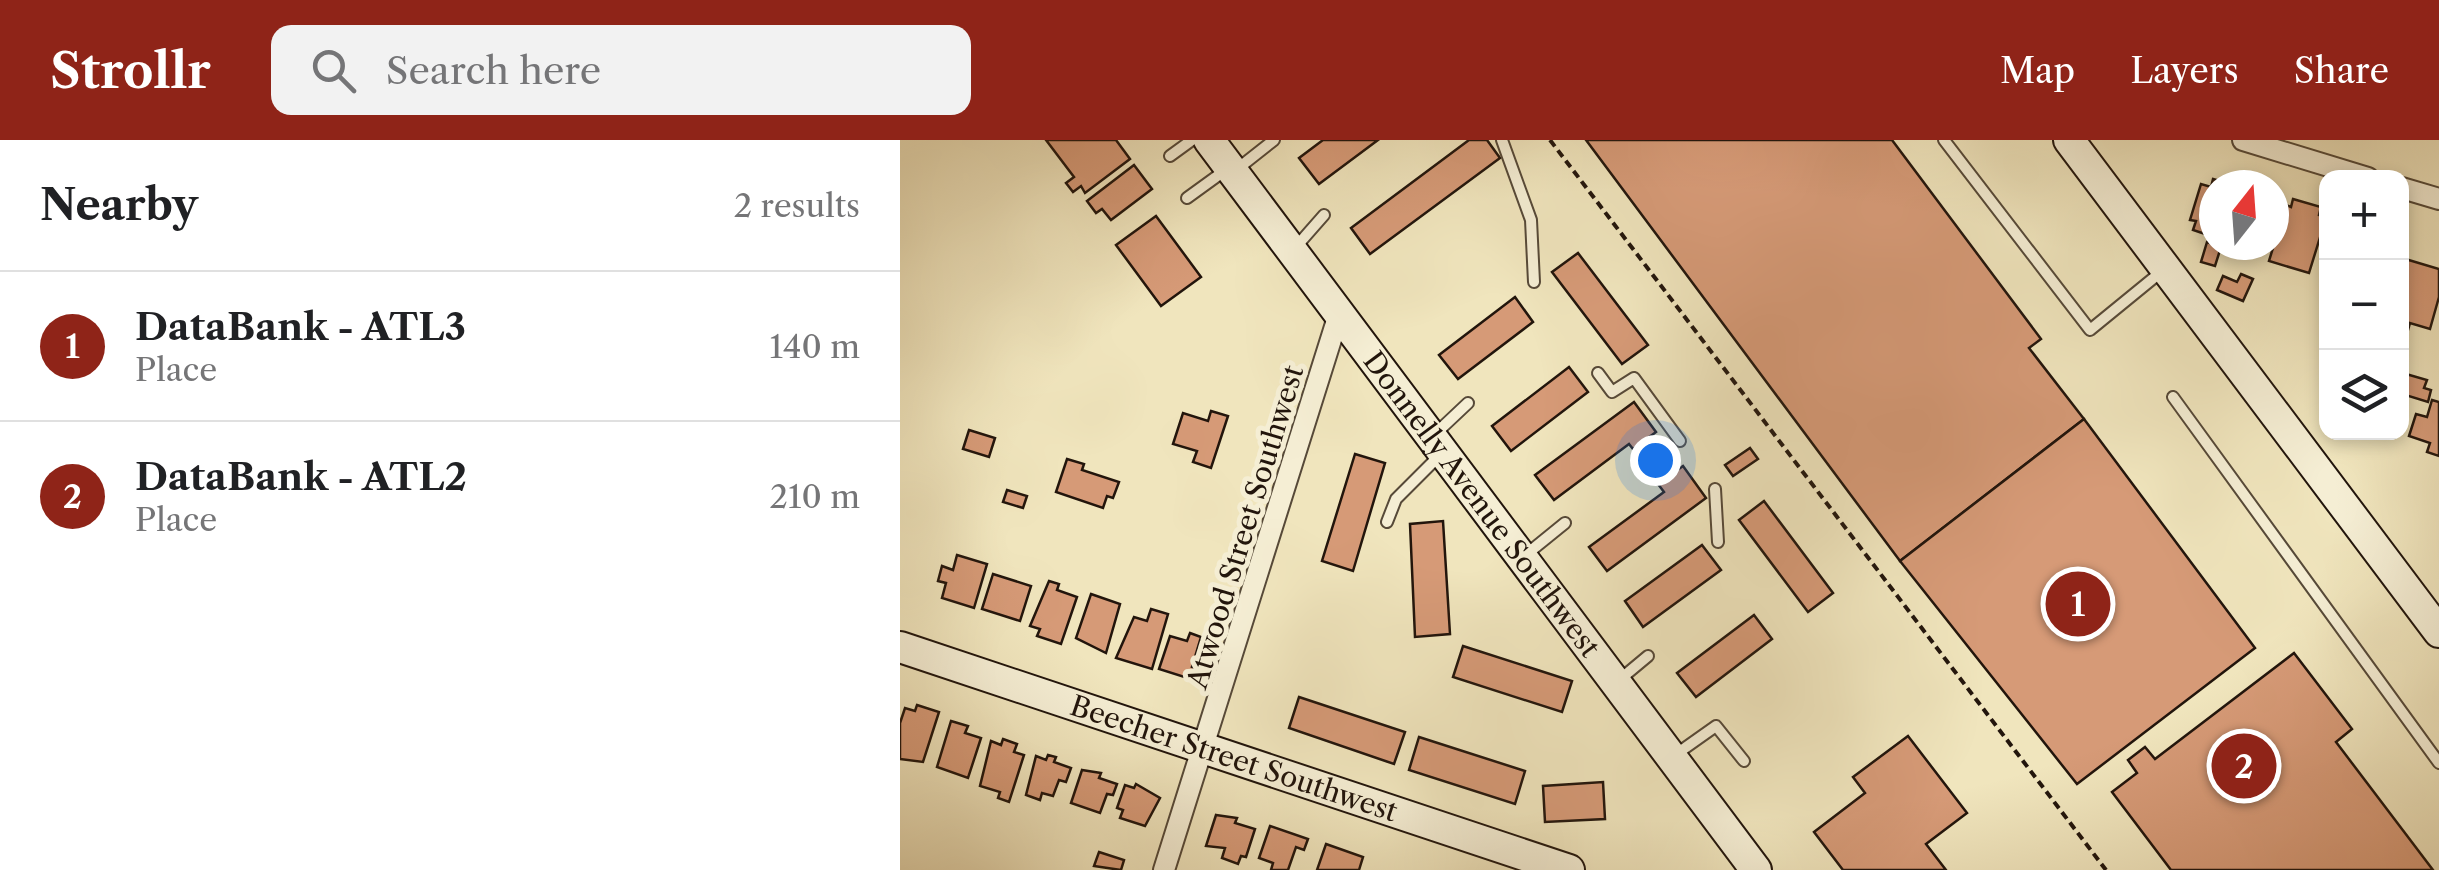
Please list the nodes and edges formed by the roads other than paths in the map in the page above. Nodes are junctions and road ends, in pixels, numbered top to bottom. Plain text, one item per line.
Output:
1 (1192, 140) edge
2 (1209, 140) edge
3 (1274, 140) edge
4 (1502, 140) edge
5 (1944, 140) edge
6 (2069, 140) edge
7 (2244, 140) edge
8 (1170, 156) dead end
9 (1231, 170) junction
10 (2342, 170) edge
11 (2409, 190) edge
12 (1188, 198) dead end
13 (2439, 199) edge
14 (1324, 214) dead end
15 (1292, 251) junction
16 (2165, 268) junction
17 (1534, 282) dead end
18 (1339, 314) junction
19 (1598, 373) dead end
20 (2173, 397) dead end
21 (1468, 402) dead end
22 (1680, 441) dead end
23 (1437, 445) junction
24 (1715, 489) dead end
25 (1387, 522) dead end
26 (1565, 523) dead end
27 (1718, 542) dead end
28 (1522, 558) junction
29 (2435, 623) edge
30 (900, 647) edge
31 (1648, 656) dead end
32 (1615, 683) junction
33 (1205, 748) junction
34 (1671, 757) junction
35 (1744, 761) dead end
36 (2439, 763) edge
37 (1164, 870) edge
38 (1569, 870) edge
39 (1756, 870) edge

1 - 8 lane
2 - 9 street, Donnelly Avenue Southwest
3 - 9 lane
4 - 17 lane
5 - 16 lane
6 - 16 street
7 - 10 street
9 - 12 lane
9 - 15 street, Donnelly Avenue Southwest
11 - 13 street
14 - 15 lane
15 - 18 street, Donnelly Avenue Southwest
16 - 29 street
18 - 23 street, Donnelly Avenue Southwest
18 - 33 street, Atwood Street Southwest
19 - 22 lane
20 - 36 lane
21 - 23 lane
23 - 25 lane
23 - 28 street, Donnelly Avenue Southwest
24 - 27 lane
26 - 28 lane
28 - 32 street, Donnelly Avenue Southwest
30 - 33 street, Beecher Street Southwest
31 - 32 lane
32 - 34 street, Donnelly Avenue Southwest
33 - 37 street, Atwood Street Southwest
33 - 38 street, Beecher Street Southwest
34 - 35 lane
34 - 39 street, Donnelly Avenue Southwest

